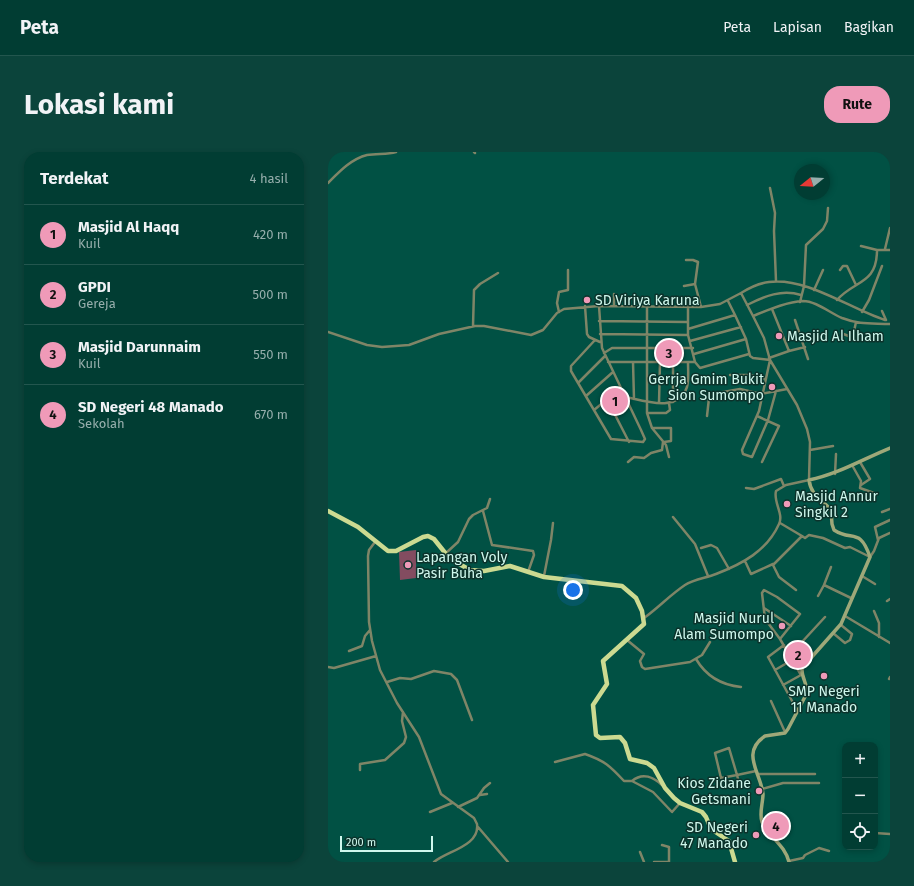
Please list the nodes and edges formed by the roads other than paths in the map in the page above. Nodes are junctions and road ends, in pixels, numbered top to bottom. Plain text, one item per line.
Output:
1 (396, 152) edge
2 (368, 153) edge
3 (328, 183) edge
4 (770, 188) dead end
5 (828, 208) dead end
6 (890, 228) edge
7 (861, 246) dead end
8 (885, 249) junction
9 (877, 250) junction
10 (890, 250) edge
11 (686, 260) dead end
12 (882, 266) dead end
13 (568, 270) dead end
14 (823, 270) dead end
15 (840, 270) dead end
16 (498, 273) dead end
17 (776, 281) junction
18 (695, 284) junction
19 (856, 285) junction
20 (684, 286) dead end
21 (804, 286) junction
22 (814, 290) junction
23 (741, 293) junction
24 (614, 294) dead end
25 (801, 295) junction
26 (837, 300) junction
27 (728, 301) junction
28 (800, 302) junction
29 (614, 305) junction
30 (747, 305) junction
31 (585, 306) junction
32 (598, 306) junction
33 (647, 306) junction
34 (688, 306) junction
35 (701, 307) junction
36 (772, 309) junction
37 (882, 310) dead end
38 (559, 312) junction
39 (862, 312) junction
40 (735, 315) junction
41 (753, 316) junction
42 (795, 320) dead end
43 (885, 320) junction
44 (599, 321) junction
45 (647, 321) junction
46 (687, 322) junction
47 (856, 322) junction
48 (889, 324) edge
49 (473, 327) junction
50 (741, 327) junction
51 (688, 329) junction
52 (328, 332) edge
53 (600, 334) junction
54 (841, 334) dead end
55 (646, 335) junction
56 (688, 335) junction
57 (596, 340) junction
58 (746, 340) junction
59 (690, 341) junction
60 (600, 342) junction
61 (805, 347) junction
62 (693, 348) junction
63 (647, 349) junction
64 (789, 351) junction
65 (604, 354) junction
66 (694, 354) junction
67 (750, 354) junction
68 (769, 359) junction
69 (808, 359) dead end
70 (608, 362) junction
71 (633, 362) junction
72 (647, 362) junction
73 (660, 362) junction
74 (673, 362) junction
75 (688, 362) junction
76 (695, 362) junction
77 (613, 372) junction
78 (730, 375) dead end
79 (766, 379) junction
80 (578, 383) junction
81 (621, 388) junction
82 (787, 388) junction
83 (776, 391) junction
84 (764, 394) junction
85 (586, 396) junction
86 (626, 397) junction
87 (607, 399) junction
88 (634, 399) junction
89 (646, 402) junction
90 (673, 402) junction
91 (659, 403) junction
92 (670, 403) junction
93 (594, 410) junction
94 (647, 413) junction
95 (707, 416) dead end
96 (757, 416) junction
97 (768, 420) junction
98 (652, 428) junction
99 (629, 442) junction
100 (663, 442) junction
101 (833, 446) dead end
102 (890, 448) edge
103 (810, 450) junction
104 (836, 454) dead end
105 (669, 457) dead end
106 (860, 461) junction
107 (628, 462) dead end
108 (762, 462) dead end
109 (852, 466) junction
110 (834, 474) junction
111 (809, 480) junction
112 (860, 485) junction
113 (784, 486) junction
114 (746, 488) dead end
115 (874, 493) dead end
116 (490, 499) dead end
117 (890, 509) edge
118 (328, 511) edge
119 (483, 511) junction
120 (882, 512) dead end
121 (673, 517) dead end
122 (890, 520) edge
123 (553, 523) dead end
124 (780, 523) junction
125 (890, 533) edge
126 (802, 536) junction
127 (878, 540) junction
128 (375, 542) junction
129 (701, 548) dead end
130 (446, 554) junction
131 (870, 557) junction
132 (745, 561) junction
133 (773, 564) junction
134 (831, 567) dead end
135 (729, 569) junction
136 (528, 572) junction
137 (708, 576) junction
138 (862, 576) junction
139 (544, 577) junction
140 (875, 584) dead end
141 (824, 585) junction
142 (796, 590) dead end
143 (818, 596) dead end
144 (851, 598) junction
145 (764, 608) junction
146 (874, 611) dead end
147 (844, 616) junction
148 (825, 617) dead end
149 (644, 618) junction
150 (841, 624) junction
151 (791, 626) junction
152 (370, 630) junction
153 (833, 633) junction
154 (879, 637) junction
155 (780, 638) junction
156 (627, 640) junction
157 (710, 642) dead end
158 (890, 643) edge
159 (784, 646) junction
160 (349, 651) dead end
161 (790, 655) junction
162 (376, 656) junction
163 (696, 659) junction
164 (792, 660) junction
165 (328, 667) edge
166 (775, 670) junction
167 (801, 675) junction
168 (387, 682) junction
169 (783, 685) junction
170 (741, 686) dead end
171 (771, 701) dead end
172 (796, 710) junction
173 (403, 711) junction
174 (472, 720) dead end
175 (785, 733) junction
176 (556, 762) dead end
177 (360, 770) dead end
178 (756, 772) junction
179 (814, 774) dead end
180 (737, 775) junction
181 (632, 781) junction
182 (490, 783) dead end
183 (819, 783) dead end
184 (744, 785) dead end
185 (665, 788) junction
186 (762, 789) junction
187 (487, 794) dead end
188 (480, 795) junction
189 (452, 802) junction
190 (680, 803) junction
191 (458, 807) junction
192 (430, 812) dead end
193 (478, 827) junction
194 (878, 833) edge
195 (890, 834) edge
196 (662, 845) dead end
197 (829, 851) dead end
198 (640, 852) dead end
199 (434, 862) edge
200 (508, 862) edge
201 (644, 862) edge
202 (654, 862) edge
203 (668, 862) edge
204 (735, 862) edge
205 (789, 862) edge

1 - 2 street
2 - 3 street
4 - 17 street
5 - 21 street
6 - 8 street
7 - 9 street
8 - 9 street
8 - 10 street
9 - 19 street
11 - 18 street
12 - 39 street
13 - 38 street
14 - 22 street
15 - 19 street
16 - 49 street
17 - 21 street
17 - 23 street
18 - 20 street
18 - 35 street
19 - 26 street
21 - 22 street
21 - 25 street
22 - 26 street
23 - 27 street
23 - 30 street
24 - 29 street
25 - 28 street
25 - 30 street
26 - 39 street
27 - 35 street
27 - 40 street
28 - 36 street
28 - 47 street
29 - 32 street
29 - 33 street
30 - 41 street
31 - 32 street
31 - 38 street
31 - 57 street
32 - 44 street
33 - 34 street
33 - 45 street
34 - 35 street
34 - 46 street
36 - 41 street
36 - 64 street
37 - 43 street
38 - 49 street
39 - 43 street
40 - 50 street
40 - 51 street
41 - 68 street
42 - 61 street
43 - 48 street
44 - 45 street
44 - 53 street
45 - 46 street
45 - 55 street
46 - 51 street
47 - 48 street
47 - 54 street
49 - 52 street
50 - 58 street
50 - 59 street
51 - 56 street
53 - 55 street
53 - 60 street
55 - 56 street
55 - 63 street
56 - 59 street
57 - 60 street
57 - 80 street
58 - 66 street
58 - 67 street
59 - 62 street
60 - 65 street
61 - 64 street
61 - 69 street
62 - 63 street
62 - 66 street
63 - 65 street
63 - 72 street
64 - 68 street
65 - 70 street
65 - 80 street
66 - 76 street
67 - 68 street
67 - 76 street
68 - 79 street
68 - 82 street
70 - 71 street
70 - 77 street
71 - 72 street
71 - 88 street
72 - 73 street
72 - 89 street
73 - 74 street
73 - 91 street
74 - 75 street
74 - 90 street
75 - 76 street
75 - 90 street
77 - 81 street
77 - 85 street
78 - 79 street
79 - 84 street
80 - 85 street
81 - 86 street
81 - 87 street
82 - 83 street
82 - 103 street
83 - 84 street
83 - 97 street
84 - 95 street
84 - 96 street
85 - 93 street
86 - 88 street
86 - 99 street
87 - 93 street
87 - 99 street
88 - 89 street
89 - 91 street
89 - 94 street
90 - 92 street
91 - 92 street
92 - 94 street
93 - 99 street
94 - 98 street
96 - 97 street
96 - 97 street
97 - 108 street
98 - 100 street
98 - 100 street
100 - 105 street
100 - 107 street
101 - 103 street
102 - 106 street
103 - 111 street
104 - 110 street
106 - 109 street
106 - 112 street
109 - 110 street
109 - 112 street
110 - 111 street
111 - 113 street
111 - 131 street
112 - 115 street
113 - 114 street
113 - 124 street
116 - 119 street
117 - 120 street
118 - 128 highway
119 - 130 street
119 - 136 street
121 - 137 street
122 - 127 street
123 - 139 street
124 - 126 street
124 - 132 street
125 - 127 street
126 - 131 street
126 - 133 street
127 - 131 street
128 - 130 highway
128 - 152 street
129 - 135 street
130 - 136 highway
131 - 138 street
132 - 133 street
132 - 135 street
133 - 142 street
134 - 141 street
135 - 137 street
136 - 139 highway
137 - 149 street
138 - 140 street
138 - 144 street
139 - 149 highway
141 - 143 street
141 - 144 street
144 - 147 street
145 - 151 street
145 - 151 street
145 - 155 street
146 - 154 street
147 - 150 street
147 - 154 street
148 - 161 street
149 - 156 highway
150 - 153 street
150 - 153 street
151 - 155 street
152 - 160 street
152 - 162 street
153 - 167 street
154 - 158 street
155 - 159 street
156 - 163 street
156 - 185 highway
157 - 163 street
159 - 161 street
159 - 166 street
161 - 164 street
162 - 165 street
162 - 168 street
163 - 170 street
164 - 166 street
164 - 167 street
166 - 169 street
167 - 169 street
167 - 172 street
168 - 173 street
168 - 174 street
169 - 172 street
171 - 175 street
172 - 175 street
173 - 177 street
173 - 189 street
175 - 178 street
176 - 181 street
178 - 179 street
178 - 180 street
178 - 186 street
180 - 180 street
180 - 184 street
181 - 185 street
181 - 190 street
182 - 188 street
183 - 186 street
185 - 190 highway
186 - 205 street
187 - 188 street
188 - 191 street
189 - 191 street
189 - 192 street
190 - 204 highway
191 - 193 street
193 - 199 street
193 - 200 street
194 - 195 street
196 - 203 street
197 - 205 street
198 - 201 street
202 - 203 street

